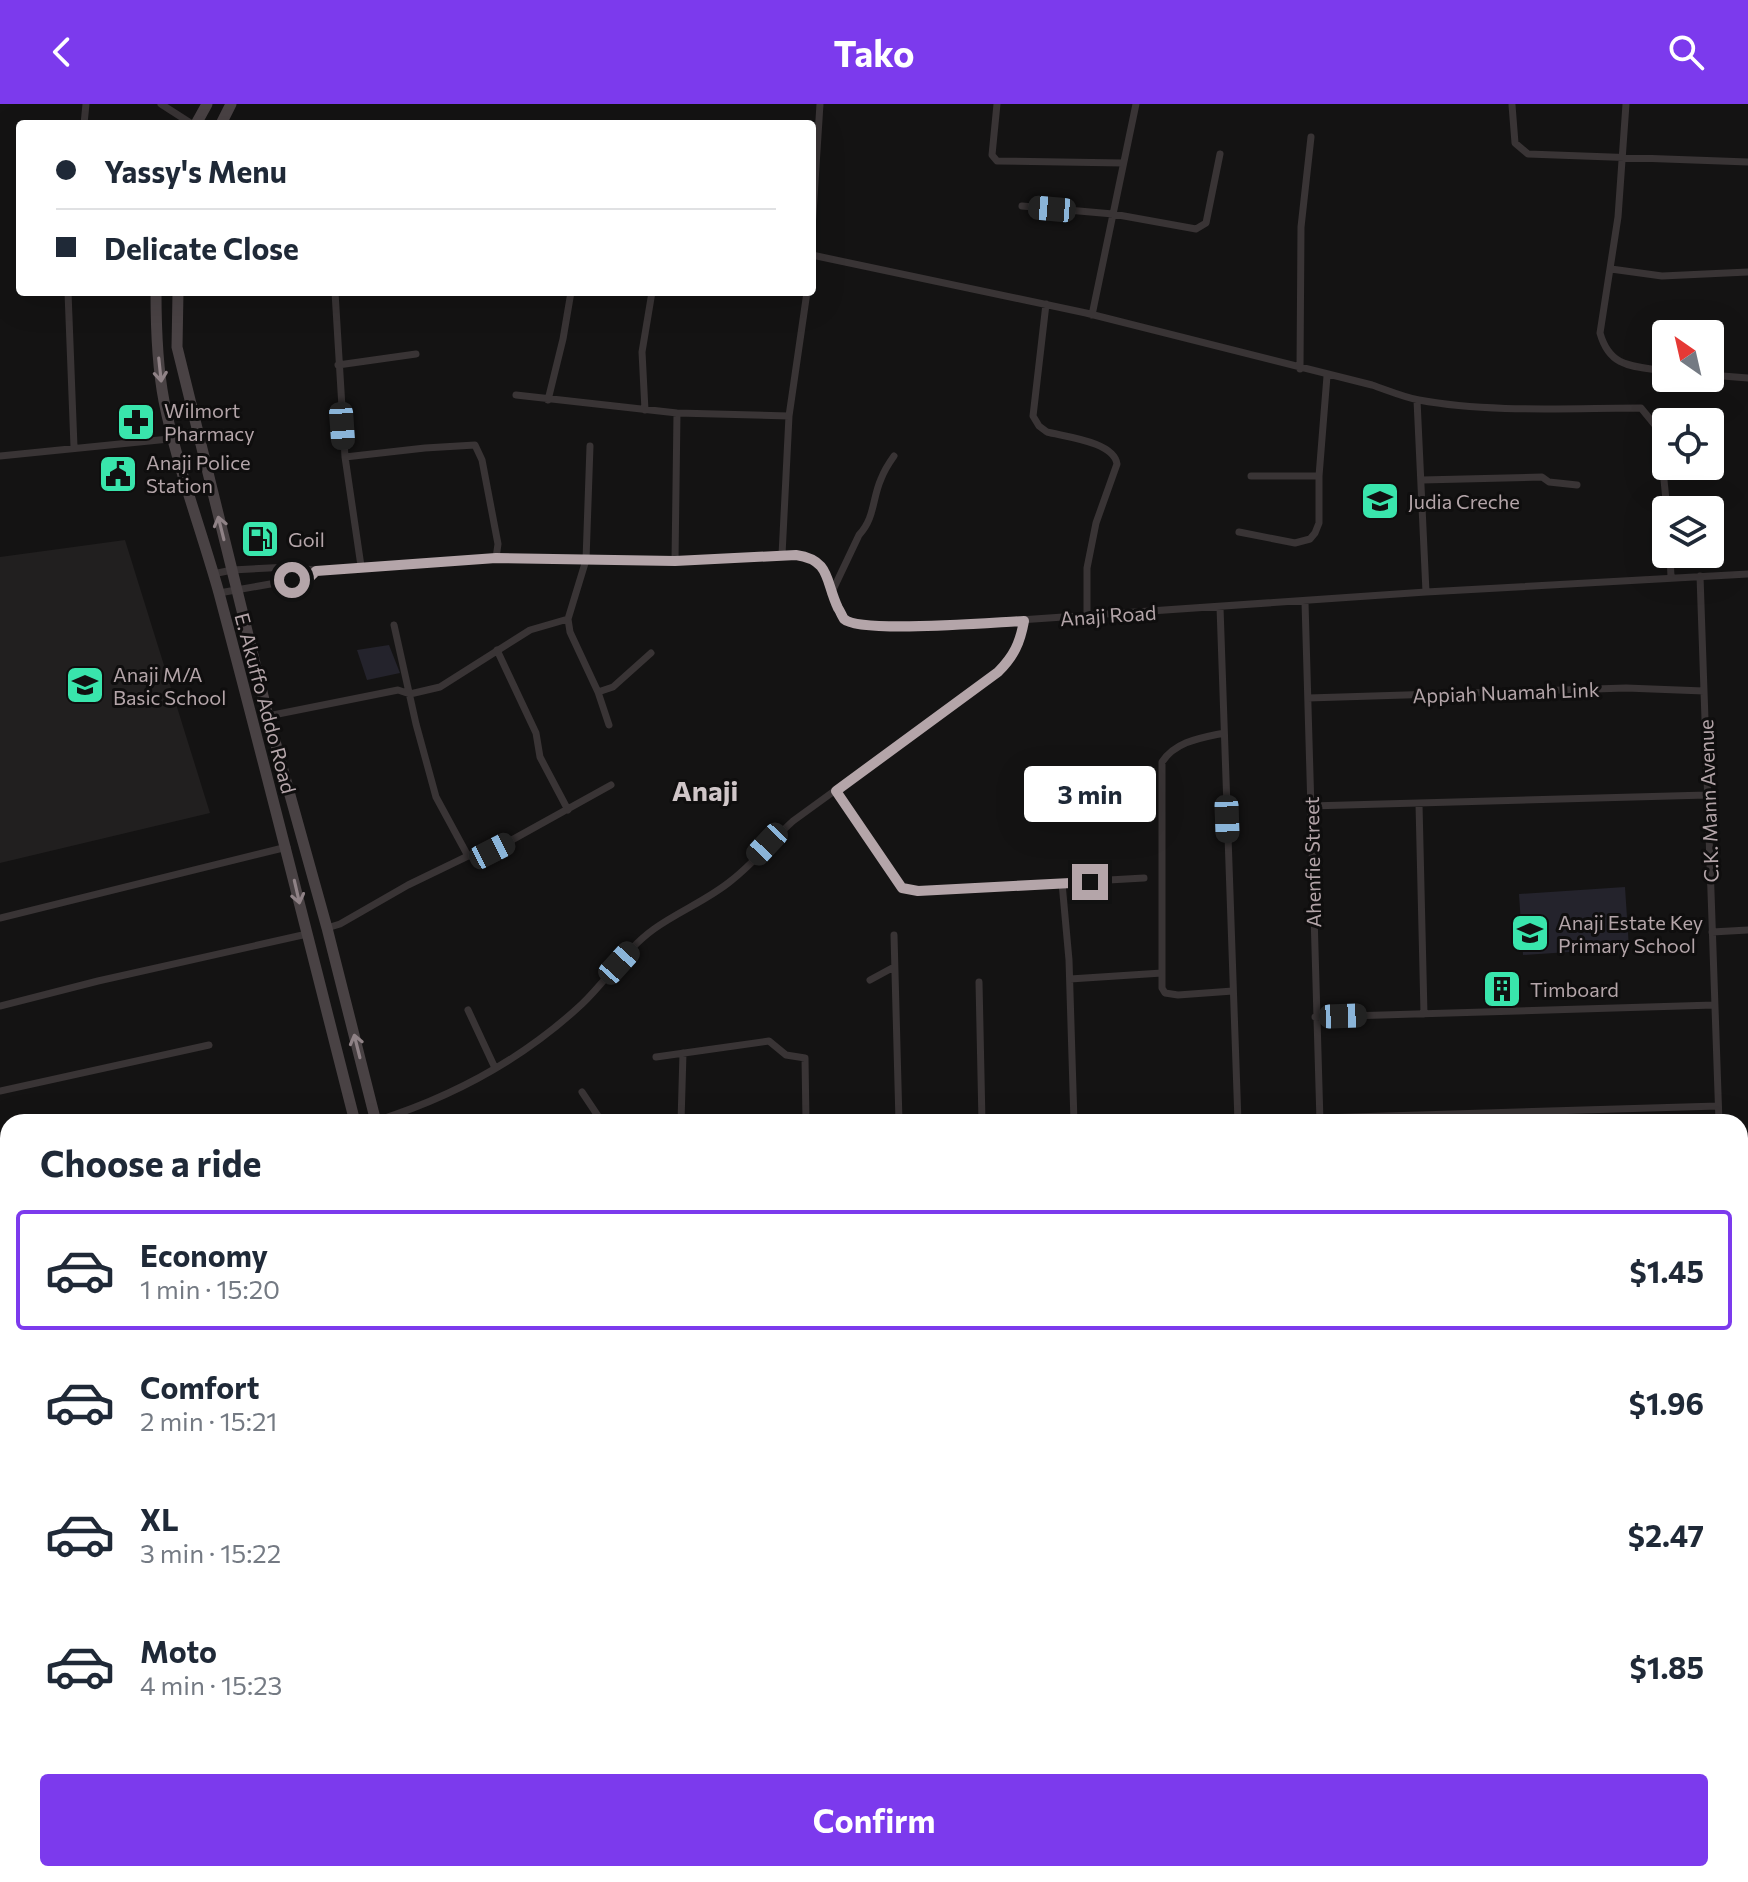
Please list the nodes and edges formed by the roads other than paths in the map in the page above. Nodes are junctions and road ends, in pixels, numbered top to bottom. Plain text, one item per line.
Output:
1 (161, 104) edge
2 (820, 104) edge
3 (997, 104) edge
4 (1136, 104) edge
5 (1626, 104) edge
6 (1512, 105) edge
7 (187, 120) edge
8 (1311, 137) dead end
9 (1220, 154) dead end
10 (1623, 158) junction
11 (1748, 162) edge
12 (1123, 163) junction
13 (816, 166) edge
14 (1022, 206) dead end
15 (1113, 214) junction
16 (816, 256) edge
17 (1611, 269) junction
18 (1748, 272) edge
19 (68, 296) edge
20 (156, 296) edge
21 (178, 296) edge
22 (335, 296) edge
23 (570, 296) edge
24 (651, 296) edge
25 (806, 296) edge
26 (1046, 304) junction
27 (1092, 315) junction
28 (416, 354) dead end
29 (338, 365) junction
30 (1300, 369) junction
31 (1652, 369) edge
32 (1327, 376) junction
33 (1724, 376) edge
34 (1748, 378) edge
35 (516, 395) dead end
36 (548, 400) junction
37 (1417, 400) junction
38 (645, 410) junction
39 (677, 413) junction
40 (789, 416) junction
41 (199, 436) junction
42 (173, 440) junction
43 (590, 446) dead end
44 (74, 447) junction
45 (0, 456) edge
46 (894, 456) dead end
47 (345, 457) junction
48 (1251, 476) dead end
49 (1319, 476) junction
50 (1422, 480) junction
51 (1577, 485) dead end
52 (1666, 496) edge
53 (1239, 532) dead end
54 (782, 555) junction
55 (496, 558) junction
56 (586, 560) junction
57 (675, 561) junction
58 (361, 566) junction
59 (1671, 568) edge
60 (232, 570) junction
61 (316, 571) junction
62 (213, 574) junction
63 (1748, 574) edge
64 (1700, 576) junction
65 (1671, 577) junction
66 (237, 590) junction
67 (1426, 592) junction
68 (219, 593) junction
69 (831, 594) junction
70 (1305, 602) junction
71 (1220, 607) junction
72 (1087, 617) junction
73 (568, 619) junction
74 (1024, 621) junction
75 (394, 625) dead end
76 (497, 650) junction
77 (651, 653) dead end
78 (1704, 691) junction
79 (598, 692) junction
80 (410, 694) junction
81 (1308, 698) junction
82 (268, 716) junction
83 (609, 725) dead end
84 (1224, 733) junction
85 (611, 785) dead end
86 (836, 791) junction
87 (1707, 795) junction
88 (1419, 804) junction
89 (1310, 806) junction
90 (568, 810) junction
91 (287, 847) junction
92 (468, 856) junction
93 (1144, 878) dead end
94 (1062, 883) junction
95 (0, 918) edge
96 (327, 928) junction
97 (1748, 930) edge
98 (1712, 932) junction
99 (307, 934) junction
100 (894, 935) dead end
101 (894, 967) junction
102 (1162, 973) junction
103 (1070, 979) junction
104 (870, 980) dead end
105 (979, 982) dead end
106 (1233, 991) junction
107 (1714, 1005) junction
108 (0, 1006) edge
109 (468, 1010) dead end
110 (1424, 1014) junction
111 (1315, 1017) junction
112 (209, 1045) dead end
113 (683, 1053) junction
114 (656, 1057) dead end
115 (495, 1068) junction
116 (0, 1091) edge
117 (582, 1092) dead end
118 (1718, 1106) junction
119 (353, 1114) edge
120 (374, 1114) edge
121 (399, 1114) edge
122 (597, 1114) edge
123 (681, 1114) edge
124 (806, 1114) edge
125 (899, 1114) edge
126 (982, 1114) edge
127 (1074, 1114) edge
128 (1238, 1114) edge
129 (1320, 1114) edge
130 (1491, 1114) edge
131 (1718, 1114) edge

1 - 7 street
2 - 13 street
3 - 12 street
4 - 12 street
5 - 10 street
6 - 10 street
8 - 30 street
9 - 15 street
10 - 11 street
10 - 17 street
12 - 15 street
14 - 15 street
15 - 27 street
16 - 26 street
17 - 18 street
17 - 31 street
19 - 44 street
20 -> 42 main road, E. Akuffo Addo Road
21 - 41 main road, E. Akuffo Addo Road
22 - 29 street
23 - 36 street
24 - 38 street
25 - 40 street
26 - 27 street
26 - 72 street
27 - 30 street
28 - 29 street
29 - 47 street
30 - 32 street
32 - 37 street
32 - 49 street
33 - 34 street
35 - 36 street
36 - 38 street
37 - 50 street
37 - 52 street
38 - 39 street
39 - 40 street
39 - 57 street
40 - 54 street
41 - 42 street
60 -> 41 main road, E. Akuffo Addo Road
42 - 44 street
42 - 62 main road, E. Akuffo Addo Road
43 - 56 street
44 - 45 street
46 - 69 street
47 - 55 street
47 - 58 street
48 - 49 street
49 - 53 street
50 - 51 street
50 - 67 street
54 - 57 street, Anaji Road
54 - 69 street, Anaji Road
55 - 56 street, Anaji Road
55 - 58 street, Anaji Road
56 - 57 street, Anaji Road
56 - 73 street
58 - 61 street, Anaji Road
59 - 65 street
60 - 61 street, Anaji Road
60 - 62 street, Anaji Road
60 - 66 main road, E. Akuffo Addo Road
61 - 66 street, Anaji Road
62 - 68 main road, E. Akuffo Addo Road
63 - 64 street, Anaji Road
64 - 65 street, Anaji Road
64 - 78 street, C.K. Mann Avenue
65 - 67 street, Anaji Road
66 - 68 street, Anaji Road
66 - 82 main road, E. Akuffo Addo Road
67 - 70 street, Anaji Road
68 - 91 main road, E. Akuffo Addo Road
69 - 74 street, Anaji Road
70 - 71 street, Anaji Road
70 - 81 street, Ahenfie Street
71 - 72 street, Anaji Road
71 - 84 street
72 - 74 street, Anaji Road
73 - 76 street
73 - 79 street
74 - 86 street
75 - 80 street
76 - 80 street
76 - 90 street
77 - 79 street
78 - 81 street, Appiah Nuamah Link
78 - 87 street, C.K. Mann Avenue
79 - 83 street
80 - 82 street
80 - 92 street
81 - 89 street, Ahenfie Street
82 - 96 main road, E. Akuffo Addo Road
84 - 102 street
84 - 106 street
85 - 90 street
86 - 94 street
86 - 115 street
87 - 88 street
87 - 98 street, C.K. Mann Avenue
88 - 89 street
88 - 110 street
89 - 111 street, Ahenfie Street
90 - 92 street
91 - 95 street
91 -> 99 main road, E. Akuffo Addo Road
92 - 96 street
93 - 94 street
94 - 103 street
120 -> 96 main road, E. Akuffo Addo Road
97 - 98 street
98 - 107 street, C.K. Mann Avenue
99 - 108 street
99 - 119 main road, E. Akuffo Addo Road
100 - 101 street
101 - 104 street
101 - 125 street
102 - 103 street
102 - 106 street
103 - 127 street
105 - 126 street
106 - 128 street
107 - 110 street
107 - 118 street, C.K. Mann Avenue
109 - 115 street
110 - 111 street
111 - 129 street, Ahenfie Street
112 - 116 street
113 - 114 street
113 - 123 street
113 - 124 street
115 - 121 street
117 - 122 street
118 - 130 street
118 - 131 street, C.K. Mann Avenue

